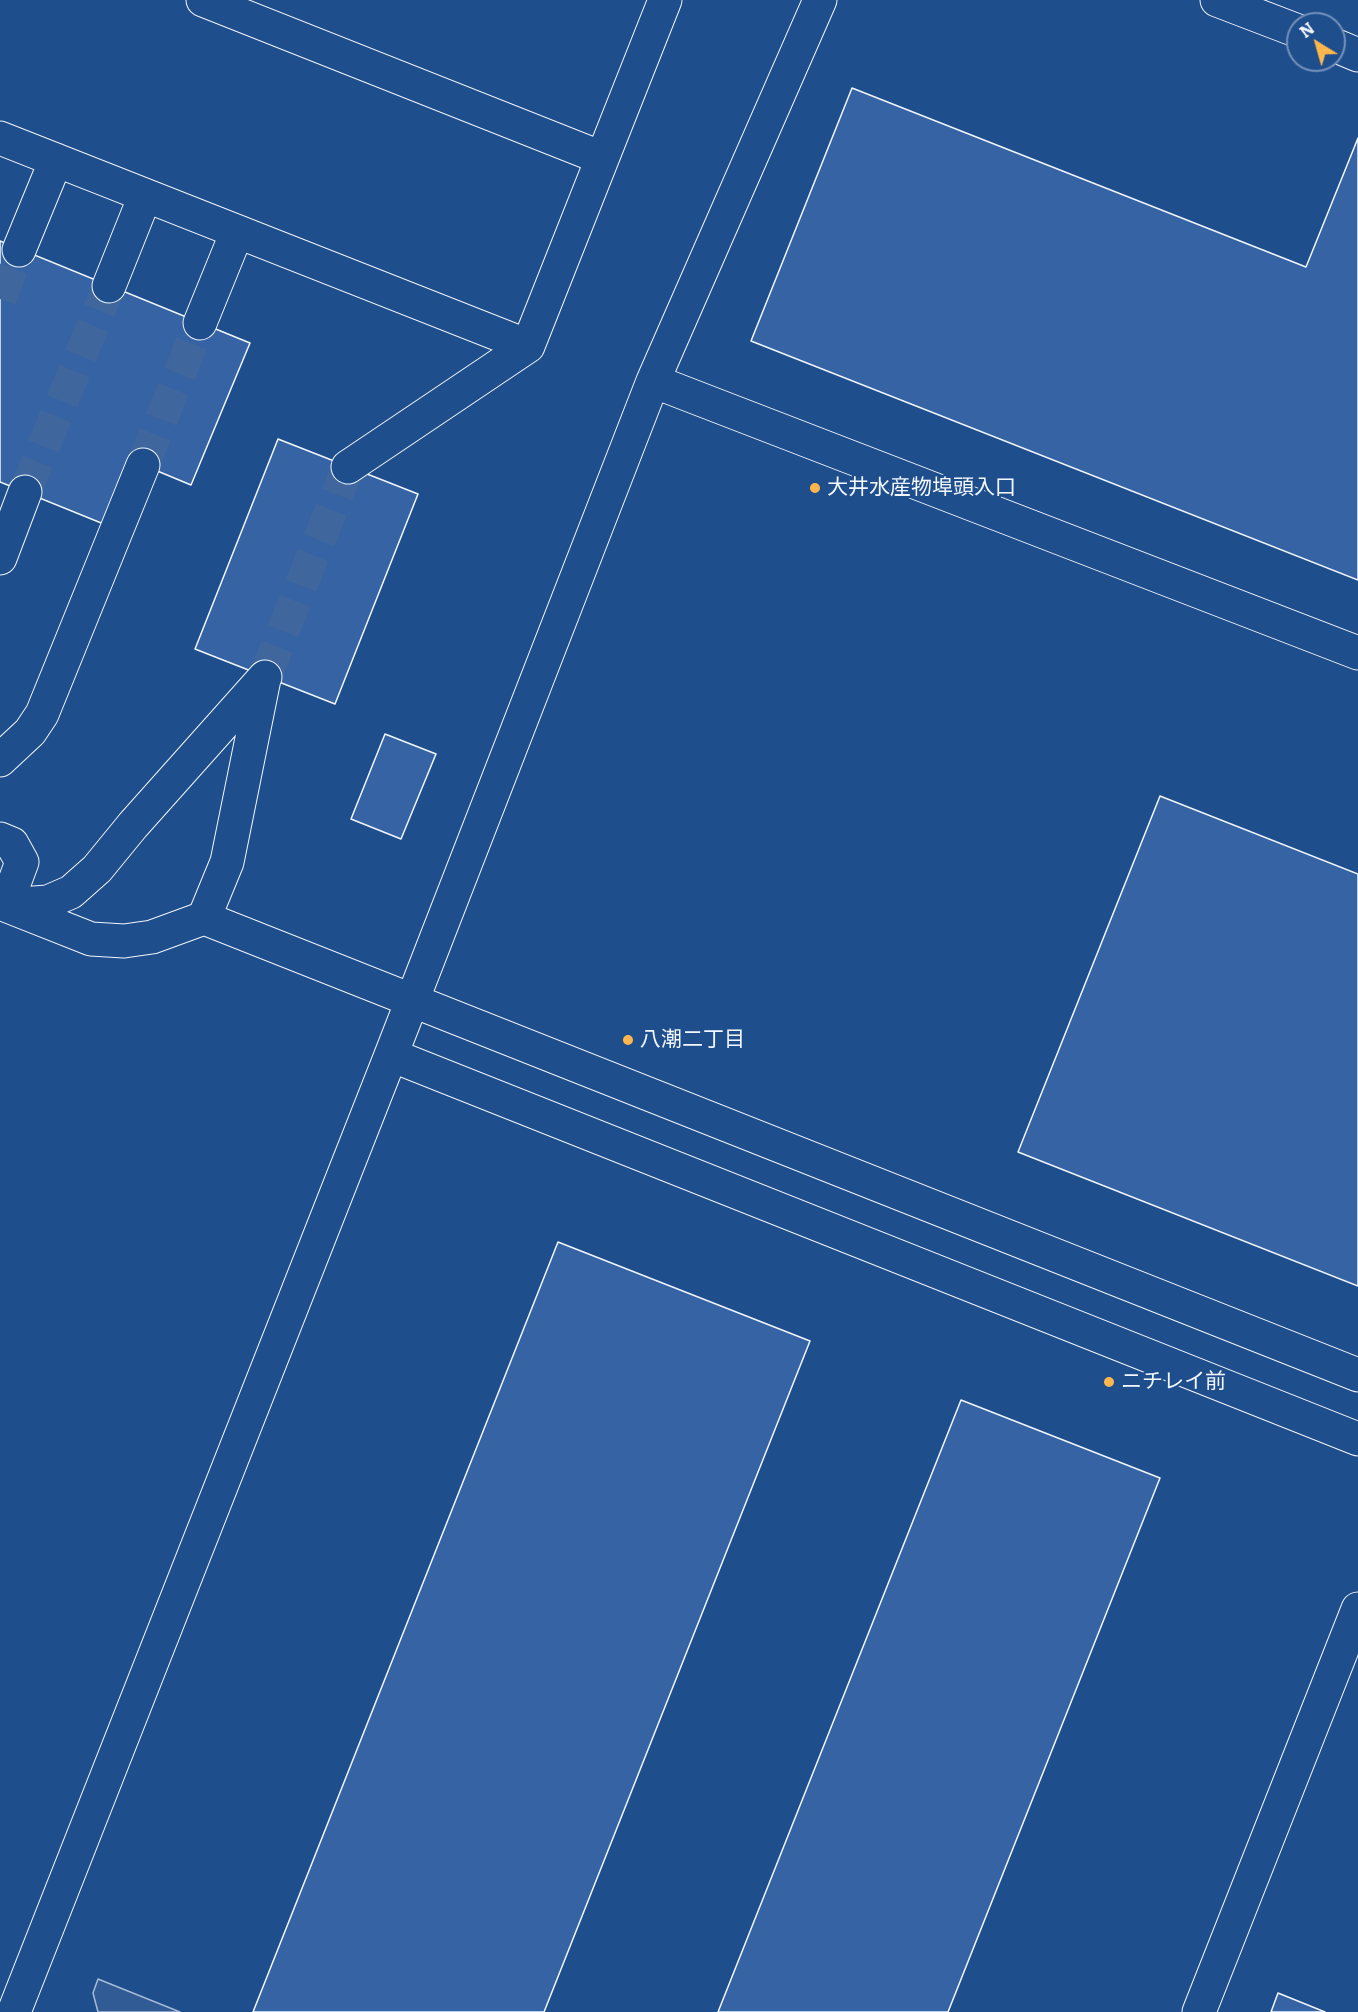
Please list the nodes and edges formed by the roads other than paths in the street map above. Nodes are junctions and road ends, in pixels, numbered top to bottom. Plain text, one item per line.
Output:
1 (203, 0) edge
2 (665, 0) edge
3 (820, 0) edge
4 (1217, 0) edge
5 (1286, 26) edge
6 (0, 138) edge
7 (602, 158) junction
8 (56, 160) junction
9 (145, 196) junction
10 (237, 232) junction
11 (19, 250) tunnel mouth
12 (109, 286) tunnel mouth
13 (200, 323) tunnel mouth
14 (528, 346) junction
15 (653, 381) junction
16 (143, 465) tunnel mouth
17 (348, 467) tunnel mouth
18 (25, 492) tunnel mouth
19 (0, 558) edge
20 (1358, 653) edge
21 (0, 760) edge
22 (0, 839) edge
23 (3, 904) edge
24 (204, 918) junction
25 (411, 999) junction
26 (391, 1055) junction
27 (1358, 1375) edge
28 (1358, 1439) edge
29 (1358, 1609) edge
30 (14, 2012) edge
31 (1199, 2012) edge

1 - 7 street
2 - 7 street
3 - 15 street
4 - 5 street
6 - 8 street
7 - 14 street
8 - 9 street
8 - 11 street
9 - 10 street
9 - 12 street
10 - 13 street
10 - 14 street
14 - 17 street
15 - 20 street
15 - 25 street
16 - 21 street
18 - 19 street
22 - 23 street
23 - 24 street
23 - 24 street
24 - 25 street
25 - 26 street
25 - 27 street
26 - 28 street
26 - 30 street
29 - 31 street

